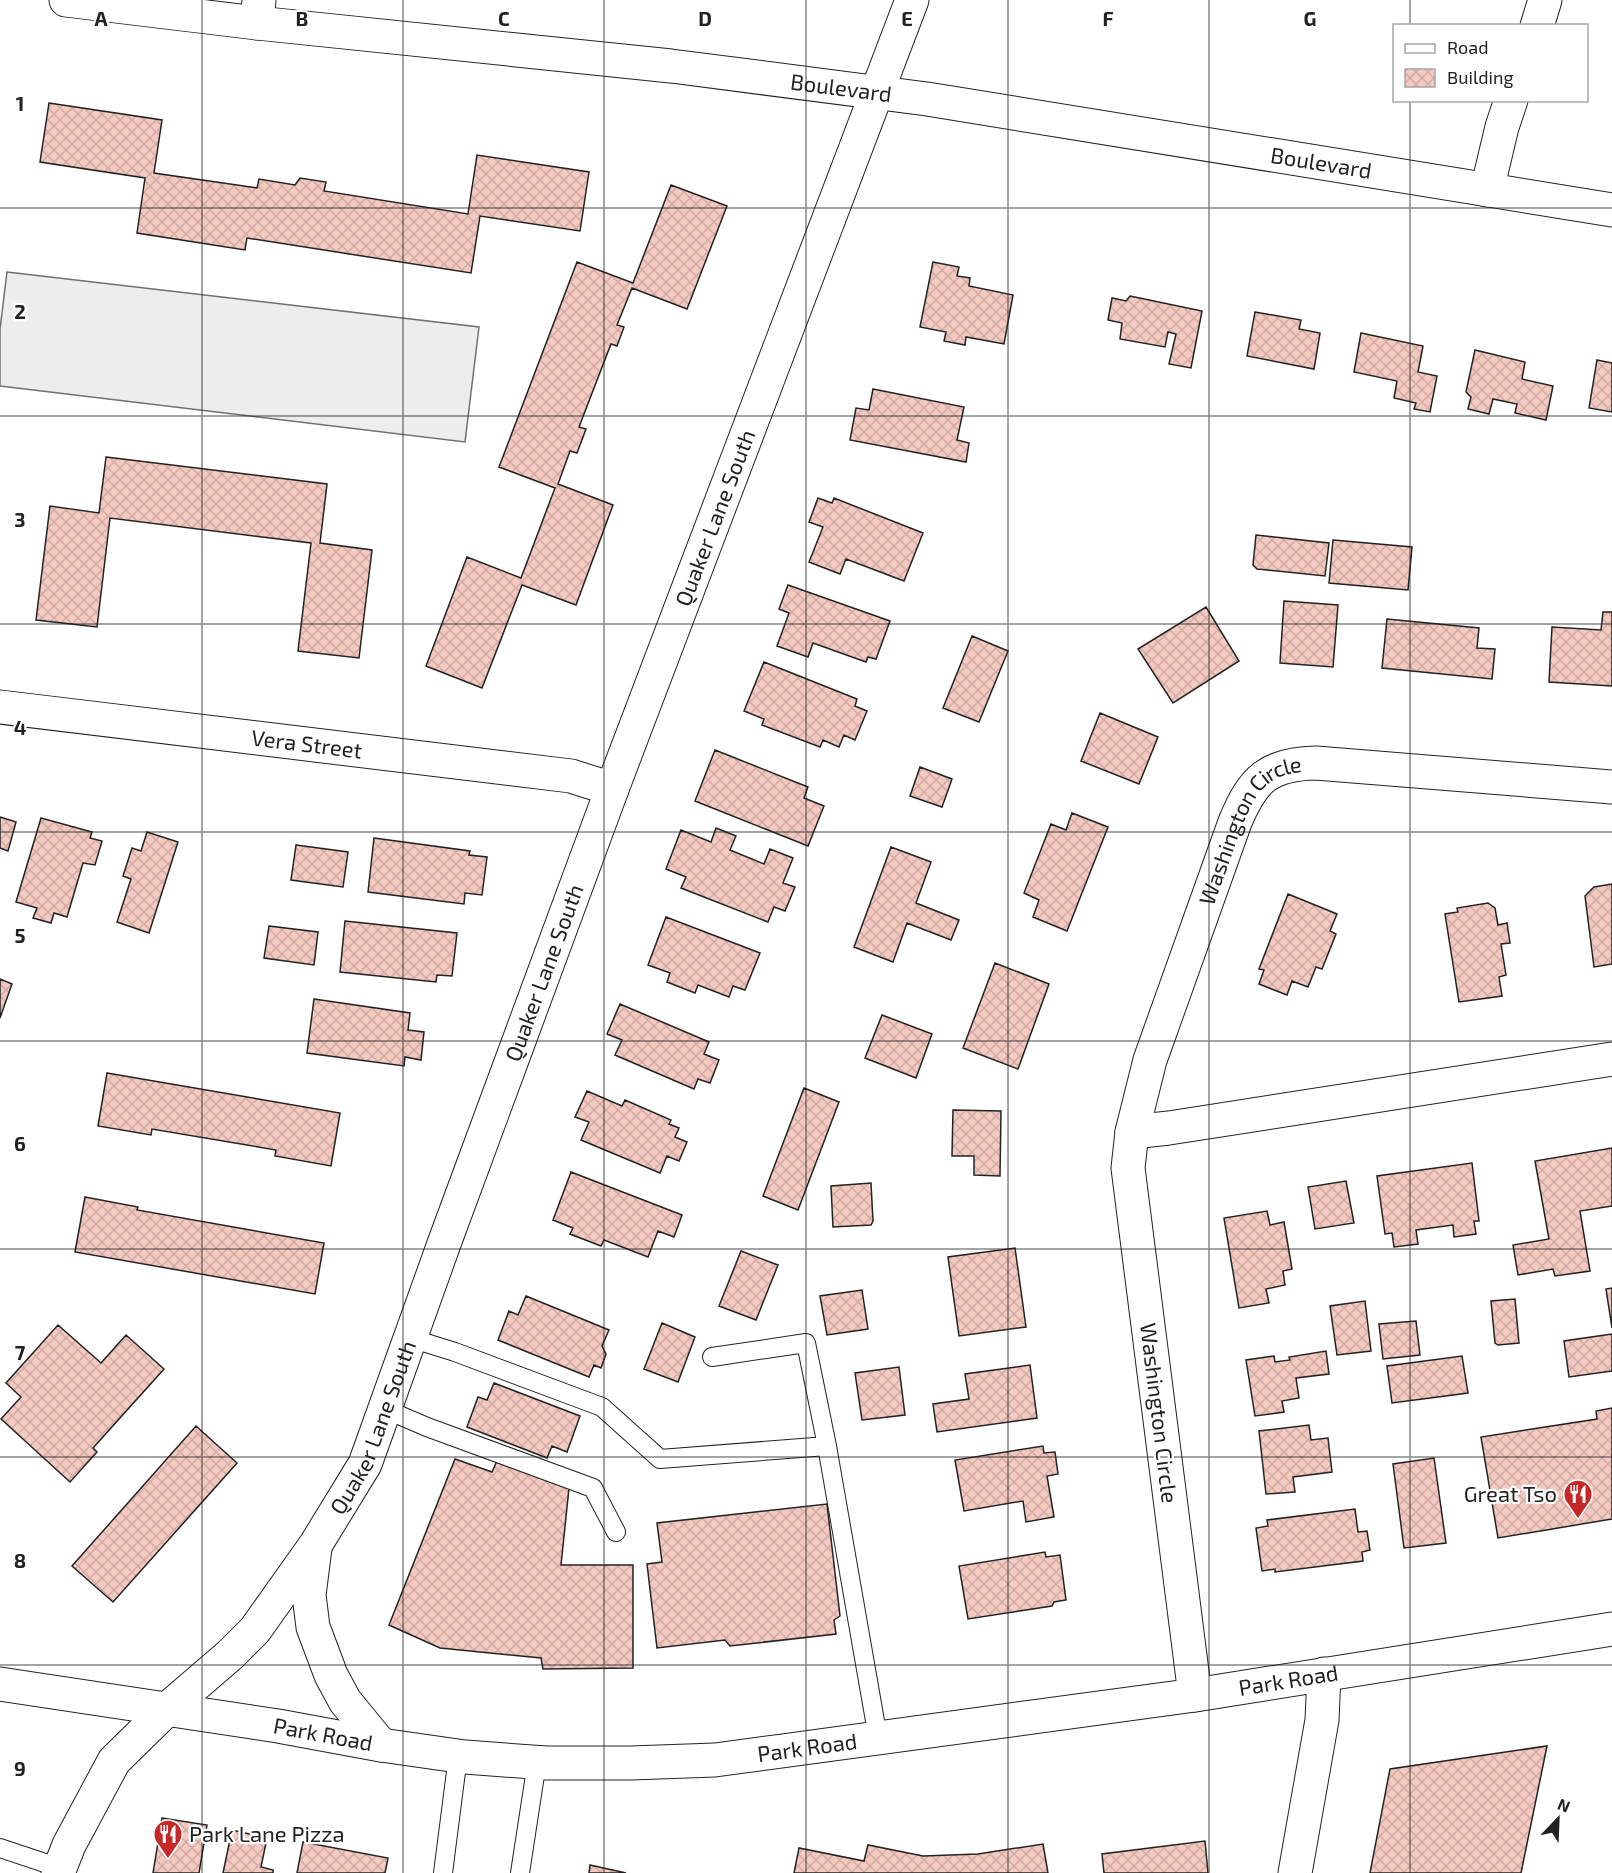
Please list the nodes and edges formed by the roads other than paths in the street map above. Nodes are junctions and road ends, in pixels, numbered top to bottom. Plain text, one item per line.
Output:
1 (66, 0) edge
2 (912, 0) edge
3 (1545, 0) edge
4 (258, 11) edge
5 (1538, 24) edge
6 (877, 93) junction
7 (1510, 102) edge
8 (1487, 190) junction
9 (1612, 210) edge
10 (0, 706) edge
11 (1612, 787) edge
12 (612, 789) junction
13 (1612, 1059) edge
14 (1132, 1132) junction
15 (410, 1338) junction
16 (712, 1357) dead end
17 (385, 1409) junction
18 (826, 1446) junction
19 (616, 1532) dead end
20 (316, 1544) junction
21 (1612, 1629) edge
22 (1324, 1674) junction
23 (0, 1684) edge
24 (1196, 1695) junction
25 (166, 1710) junction
26 (878, 1738) junction
27 (381, 1745) junction
28 (458, 1756) junction
29 (537, 1762) junction
30 (0, 1848) edge
31 (59, 1871) edge
32 (442, 1873) edge
33 (520, 1873) edge
34 (1295, 1873) edge

1 - 4 main road, Boulevard
2 - 6 main road, Quaker Lane South
3 - 5 main road
4 - 6 main road, Boulevard
6 - 8 main road, Boulevard
6 - 12 main road, Quaker Lane South
7 - 8 main road
8 - 9 main road, Boulevard
10 - 12 main road, Vera Street
11 - 14 main road, Washington Circle
12 - 15 main road, Quaker Lane South
13 - 14 main road
14 - 24 main road, Washington Circle
15 - 17 main road, Quaker Lane South
15 - 18 lane
16 - 18 lane
17 - 19 lane
17 - 20 main road, Quaker Lane South
18 - 26 lane
20 - 25 main road, Quaker Lane South
20 - 27 main road
21 - 22 main road, Park Road
22 - 24 main road, Park Road
22 - 34 main road
23 - 25 main road, Park Road
24 - 26 main road, Park Road
25 - 27 main road, Park Road
25 - 31 main road, Quaker Lane South
26 - 29 main road, Park Road
27 - 28 main road, Park Road
28 - 29 main road, Park Road
28 - 32 lane
29 - 33 lane
30 - 31 lane

